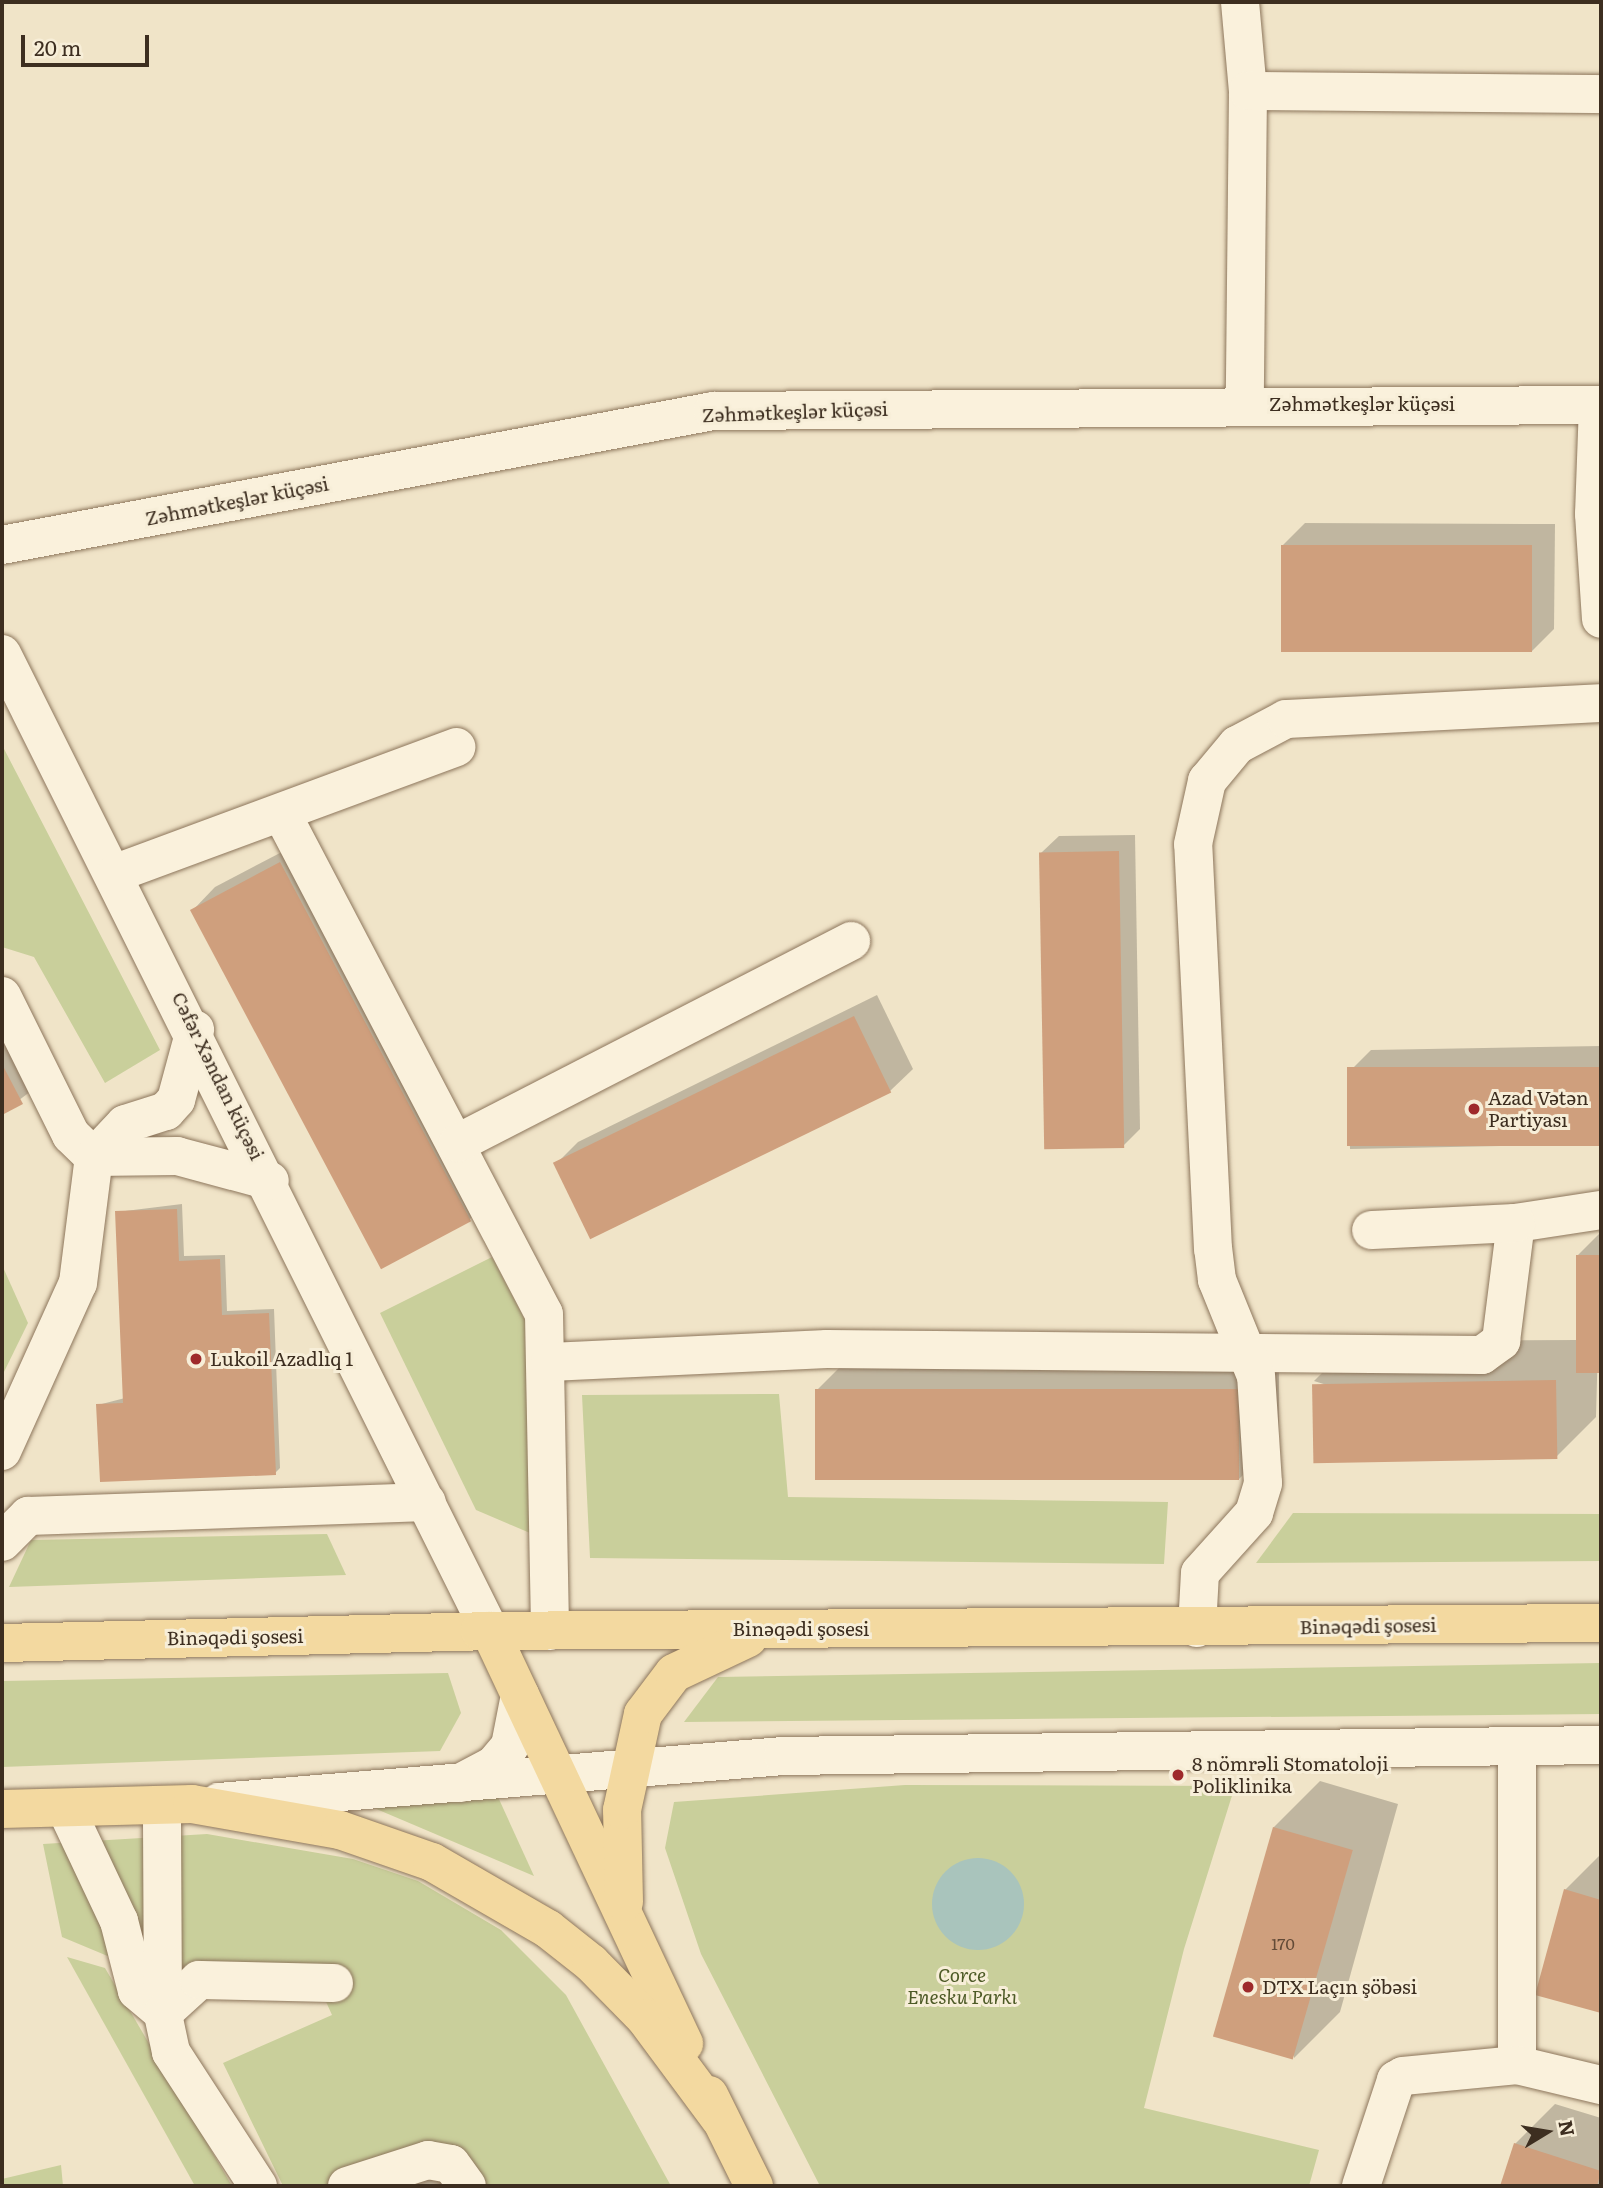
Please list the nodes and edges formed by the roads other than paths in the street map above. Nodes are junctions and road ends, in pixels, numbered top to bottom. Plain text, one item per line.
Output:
1 (1240, 2) edge
2 (1248, 92) junction
3 (1601, 94) edge
4 (1245, 403) junction
5 (1599, 405) edge
6 (2, 545) edge
7 (1601, 619) edge
8 (2, 654) edge
9 (1601, 703) edge
10 (456, 747) dead end
11 (282, 814) junction
12 (116, 873) junction
13 (851, 941) dead end
14 (2, 996) edge
15 (195, 1030) junction
16 (458, 1143) junction
17 (94, 1157) junction
18 (270, 1181) junction
19 (1601, 1210) edge
20 (1516, 1223) junction
21 (1371, 1230) dead end
22 (1244, 1352) junction
23 (550, 1362) junction
24 (2, 1451) edge
25 (427, 1502) junction
26 (2, 1542) edge
27 (1601, 1623) edge
28 (774, 1629) junction
29 (1197, 1629) junction
30 (490, 1631) junction
31 (550, 1631) junction
32 (2, 1643) edge
33 (520, 1695) junction
34 (1601, 1745) edge
35 (1517, 1746) junction
36 (626, 1772) junction
37 (559, 1779) junction
38 (452, 1787) junction
39 (177, 1805) junction
40 (66, 1808) junction
41 (2, 1809) edge
42 (625, 1922) junction
43 (334, 1983) dead end
44 (163, 2013) junction
45 (1517, 2065) junction
46 (1601, 2085) edge
47 (720, 2119) junction
48 (258, 2186) edge
49 (347, 2186) edge
50 (467, 2186) edge
51 (754, 2186) edge
52 (1361, 2186) edge

1 - 2 street
2 - 3 street
2 - 4 street
4 - 5 street, Zəhmətkeşlər küçəsi
4 - 6 street, Zəhmətkeşlər küçəsi
5 - 7 street
8 - 12 street, Cəfər Xəndan küçəsi
9 - 22 street
10 - 11 street
11 - 12 street
11 - 16 street
12 - 15 street, Cəfər Xəndan küçəsi
13 - 16 street
14 - 17 street
15 - 17 street
15 - 18 street, Cəfər Xəndan küçəsi
16 - 23 street
17 - 18 street
17 - 24 street
18 - 25 street, Cəfər Xəndan küçəsi
19 - 20 street
20 - 21 street
20 - 22 street
22 - 23 street
22 - 29 street
23 - 31 street
25 - 26 street
25 - 30 street, Cəfər Xəndan küçəsi
27 - 29 main road, Binəqədi şosesi
28 - 29 main road, Binəqədi şosesi
28 - 31 main road, Binəqədi şosesi
28 - 36 main road
30 - 31 main road, Binəqədi şosesi
30 - 32 main road, Binəqədi şosesi
30 - 33 main road
33 - 37 main road
33 - 38 street
34 - 35 street
35 - 36 street
35 - 45 street
36 - 37 street
36 - 42 main road
37 - 38 street
37 - 42 main road
38 - 39 street
39 - 40 main road
39 - 44 street
39 - 47 main road
40 - 41 main road
40 - 44 street
42 - 47 main road
43 - 44 street
44 - 48 street
45 - 46 street
45 - 52 street
47 - 51 main road
49 - 50 street

